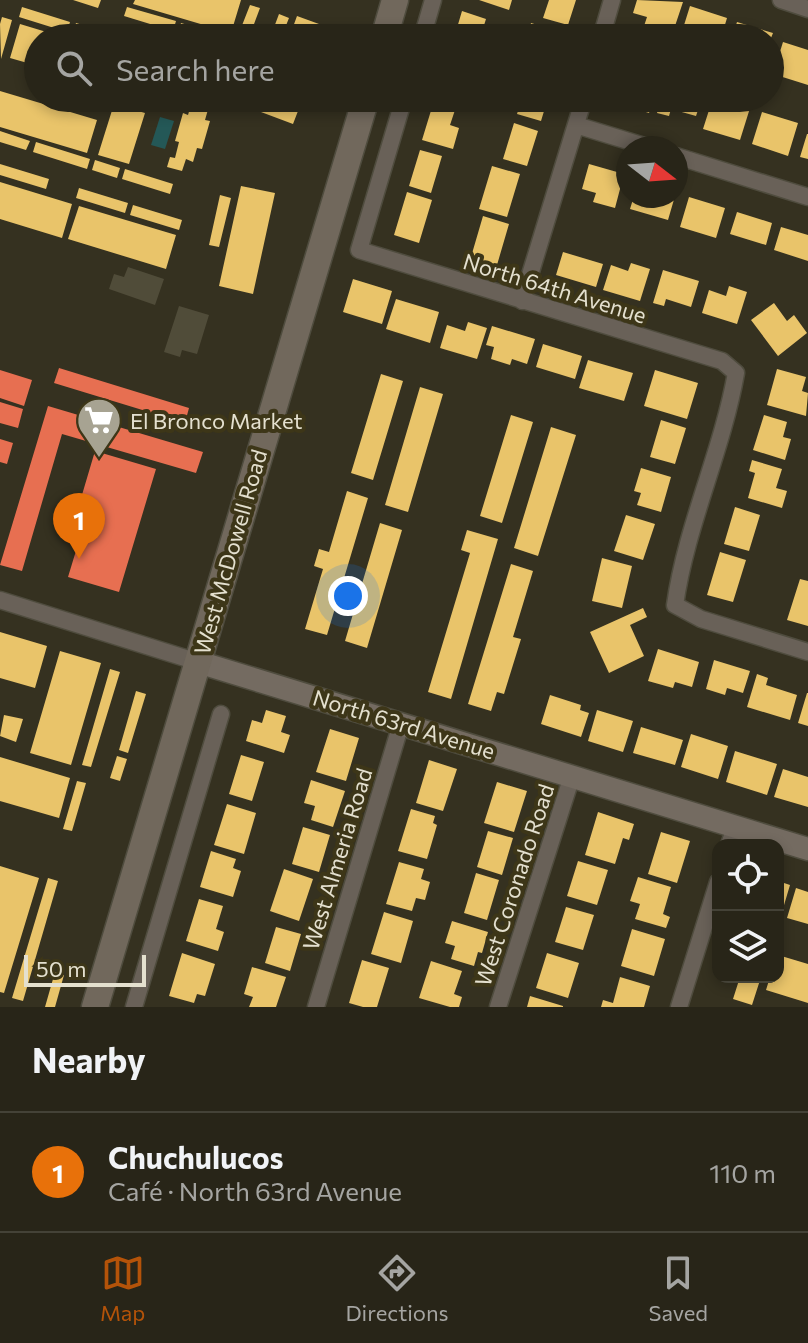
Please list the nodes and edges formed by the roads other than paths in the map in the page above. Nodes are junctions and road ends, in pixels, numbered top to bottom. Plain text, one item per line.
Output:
1 (395, 0) edge
2 (433, 0) edge
3 (612, 0) edge
4 (781, 0) edge
5 (808, 9) edge
6 (388, 24) edge
7 (426, 24) edge
8 (605, 24) edge
9 (362, 112) edge
10 (400, 112) edge
11 (580, 112) edge
12 (576, 125) junction
13 (616, 137) edge
14 (688, 160) edge
15 (808, 197) edge
16 (522, 301) junction
17 (0, 600) edge
18 (808, 652) edge
19 (198, 662) junction
20 (221, 714) dead end
21 (401, 724) junction
22 (572, 776) junction
23 (732, 836) edge
24 (808, 849) edge
25 (712, 904) edge
26 (684, 1005) edge
27 (95, 1007) edge
28 (134, 1007) edge
29 (316, 1007) edge
30 (498, 1007) edge

1 - 6 main road
2 - 7 street
3 - 8 street
4 - 5 street
9 - 19 main road, West McDowell Road
10 - 16 street, North 64th Avenue
11 - 12 street
12 - 13 street
12 - 16 street
14 - 15 street
16 - 18 street, North 64th Avenue
17 - 19 street, North 63rd Avenue
19 - 21 street, North 63rd Avenue
19 - 27 main road, West McDowell Road
20 - 28 street
21 - 22 street, North 63rd Avenue
21 - 29 street, West Almeria Road
22 - 23 street, North 63rd Avenue
22 - 30 street, West Coronado Road
23 - 24 street, North 63rd Avenue
25 - 26 street

